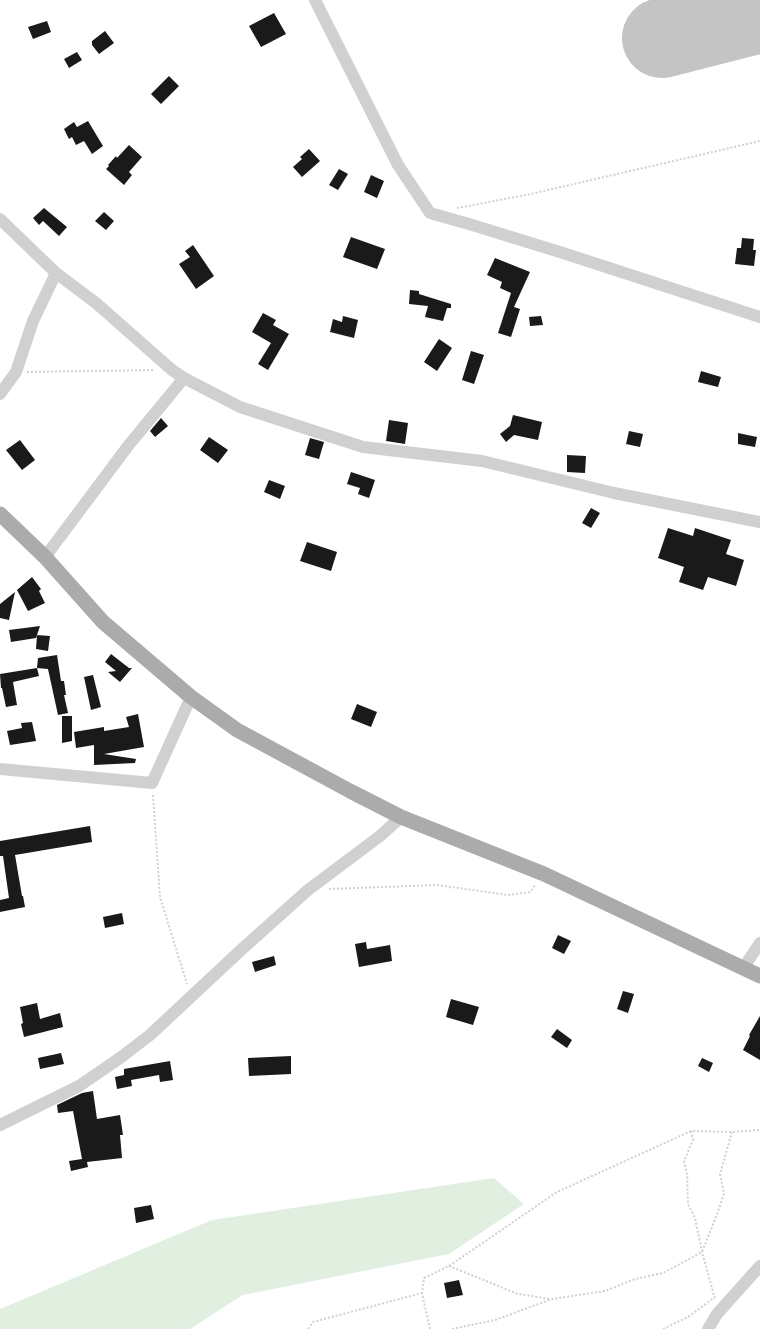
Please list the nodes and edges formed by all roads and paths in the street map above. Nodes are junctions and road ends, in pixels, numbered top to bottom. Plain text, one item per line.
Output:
1 (315, 0) edge
2 (760, 141) edge
3 (454, 209) dead end
4 (0, 219) edge
5 (56, 273) junction
6 (760, 317) edge
7 (172, 370) junction
8 (16, 372) junction
9 (184, 378) junction
10 (0, 394) edge
11 (0, 514) edge
12 (760, 522) edge
13 (45, 557) junction
14 (191, 697) junction
15 (0, 769) edge
16 (152, 783) junction
17 (401, 817) junction
18 (544, 874) junction
19 (308, 890) junction
20 (760, 943) edge
21 (744, 968) junction
22 (760, 976) edge
23 (191, 996) junction
24 (0, 1125) edge
25 (760, 1130) edge
26 (691, 1131) junction
27 (732, 1132) junction
28 (702, 1252) junction
29 (449, 1266) junction
30 (760, 1266) edge
31 (422, 1293) junction
32 (715, 1297) junction
33 (552, 1299) junction
34 (718, 1314) junction
35 (470, 1325) junction
36 (308, 1329) edge
37 (430, 1329) edge
38 (452, 1329) edge
39 (469, 1329) edge
40 (663, 1329) edge
41 (708, 1329) edge

1 - 6 street
2 - 3 path
4 - 5 street
5 - 7 street
5 - 8 street
7 - 8 path
7 - 9 street
8 - 10 street
9 - 12 street
9 - 13 street
11 - 13 main road
13 - 14 main road
14 - 16 street
14 - 17 main road
15 - 16 street
16 - 23 path
17 - 18 main road
17 - 19 street
18 - 19 path
18 - 21 main road
19 - 23 street
20 - 21 street
21 - 22 main road
23 - 24 street
25 - 27 path
26 - 27 path
26 - 28 path
26 - 29 path
27 - 28 path
28 - 32 path
28 - 33 path
29 - 31 path
29 - 33 path
30 - 34 street
31 - 36 path
31 - 37 path
32 - 34 path
32 - 40 path
33 - 35 path
34 - 41 street
35 - 38 path
35 - 39 path

